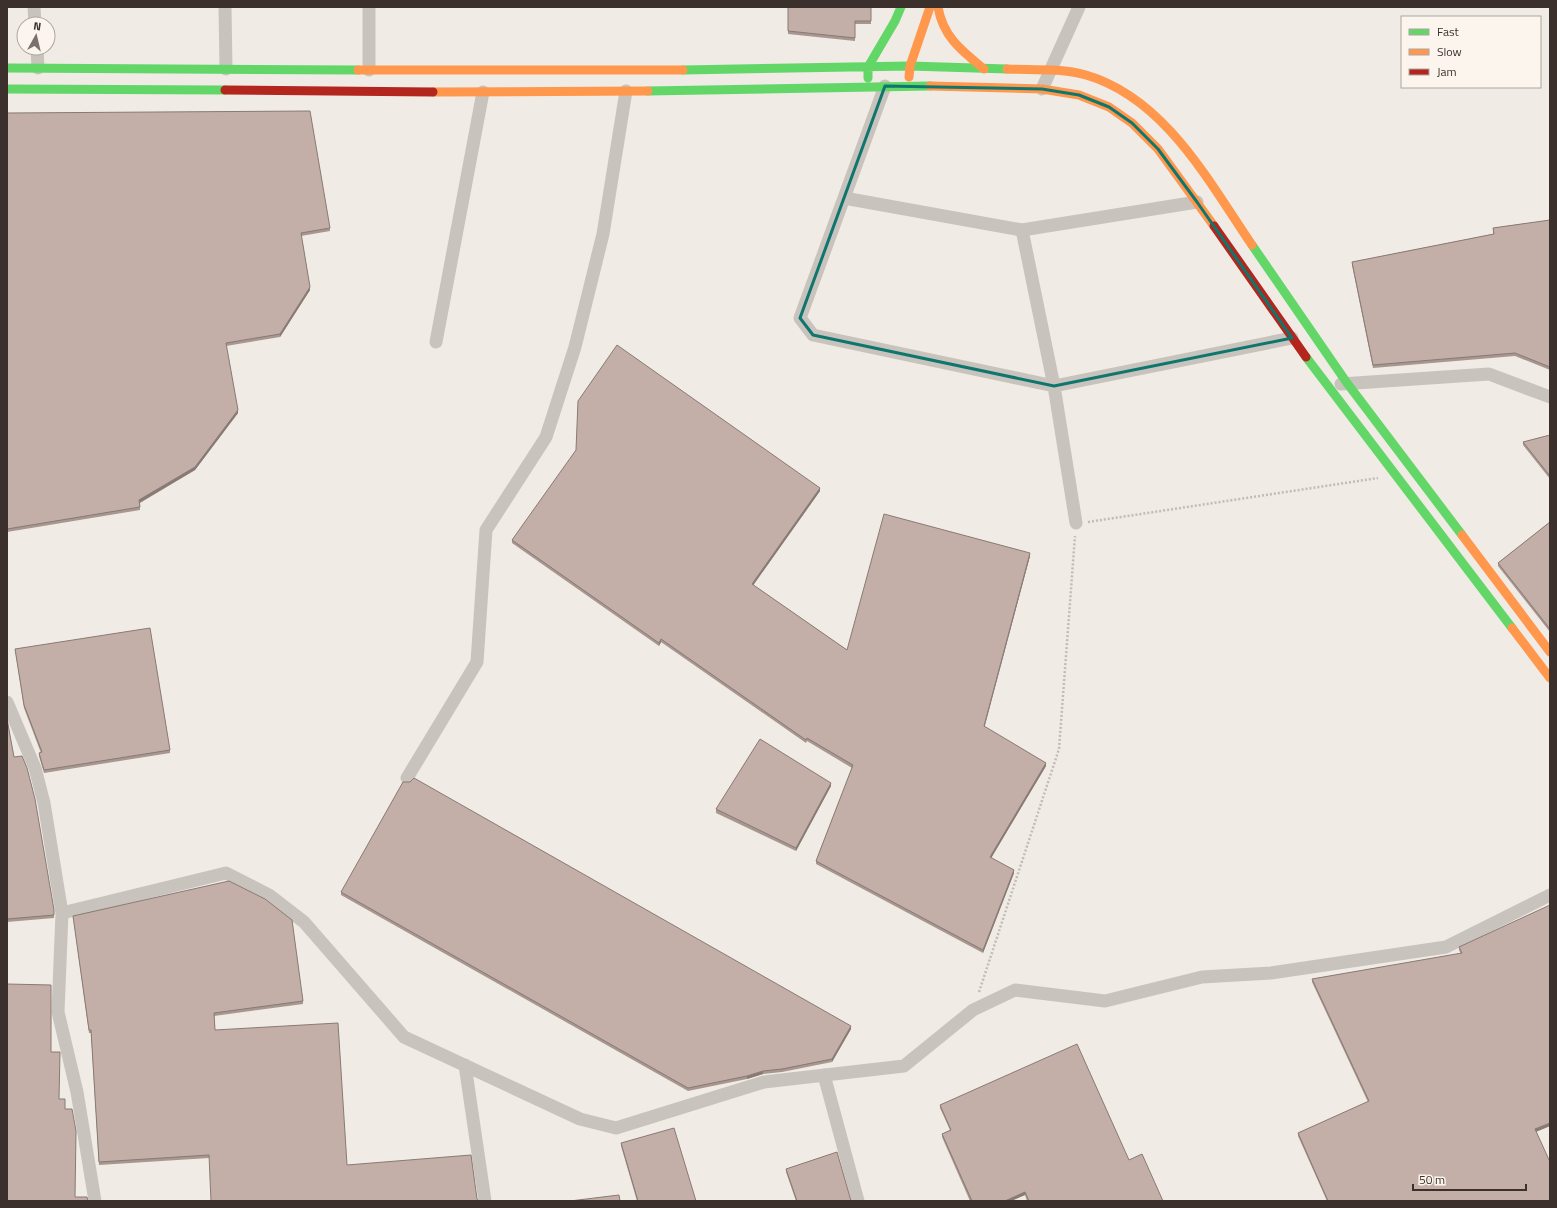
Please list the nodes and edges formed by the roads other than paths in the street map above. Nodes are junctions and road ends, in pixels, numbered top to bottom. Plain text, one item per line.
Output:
1 (225, 7) edge
2 (369, 7) edge
3 (901, 7) edge
4 (930, 7) edge
5 (938, 7) edge
6 (1079, 7) edge
7 (38, 56) edge
8 (910, 66) junction
9 (868, 67) junction
10 (7, 68) edge
11 (226, 69) junction
12 (984, 69) junction
13 (1050, 71) junction
14 (39, 79) junction
15 (369, 81) junction
16 (908, 85) junction
17 (868, 86) junction
18 (885, 86) junction
19 (7, 89) edge
20 (1042, 89) junction
21 (626, 91) junction
22 (484, 92) junction
23 (844, 198) junction
24 (1197, 202) junction
25 (1022, 230) junction
26 (1292, 338) junction
27 (436, 342) dead end
28 (1347, 383) junction
29 (1328, 385) junction
30 (1054, 386) junction
31 (1550, 397) edge
32 (1076, 524) road end
33 (1550, 652) edge
34 (1550, 678) edge
35 (7, 702) edge
36 (407, 778) dead end
37 (1550, 895) edge
38 (62, 912) junction
39 (465, 1065) junction
40 (824, 1075) junction
41 (95, 1201) edge
42 (485, 1201) edge
43 (858, 1201) edge

1 - 11 street
2 - 15 street
3 - 9 street
4 - 8 street
5 - 12 street
6 - 13 street
7 - 14 street
8 - 9 street
8 - 12 street
8 - 16 street
9 - 15 street
9 - 17 street
10 - 14 street
11 - 14 street
11 - 15 street
12 - 13 street
13 - 20 street
13 - 28 street
14 - 15 street
14 - 19 street
15 - 22 street
16 - 18 street
16 - 20 street
17 - 18 street
17 - 21 street
18 - 23 street
20 - 24 street
21 - 22 street
21 - 36 street
22 - 27 street
23 - 25 street
23 - 30 street
24 - 25 street
24 - 26 street
25 - 30 street
26 - 29 street
26 - 30 street
28 - 29 street
28 - 31 street
28 - 33 street
29 - 34 street
30 - 32 street
35 - 38 street
37 - 40 street
38 - 39 street
38 - 41 street
39 - 40 street
39 - 42 street
40 - 43 street

